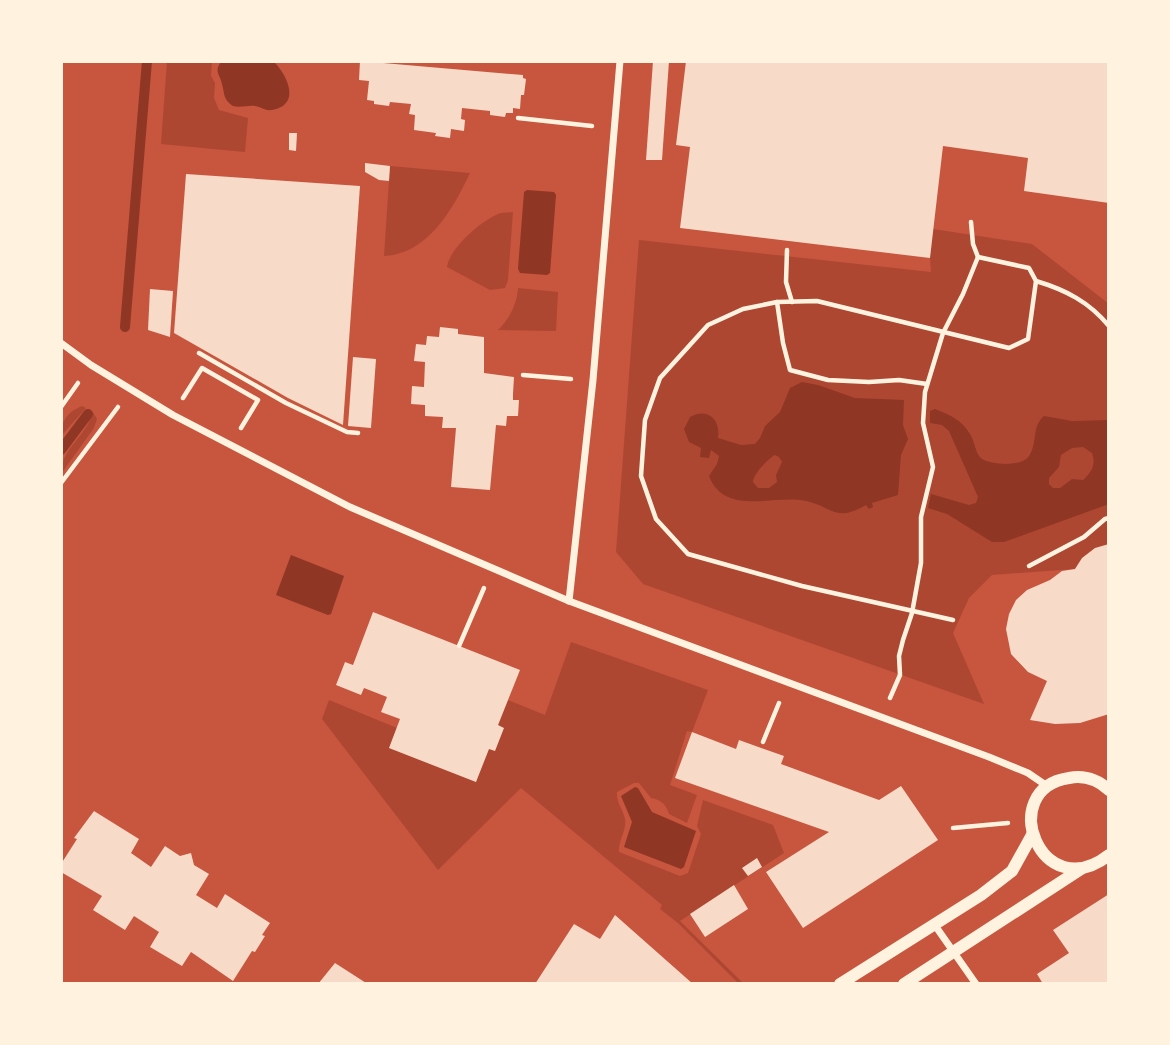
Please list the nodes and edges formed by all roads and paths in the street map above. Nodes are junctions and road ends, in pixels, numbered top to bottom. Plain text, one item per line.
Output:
1 (620, 61) edge
2 (518, 118) dead end
3 (614, 128) junction
4 (971, 222) dead end
5 (787, 250) dead end
6 (978, 257) junction
7 (1036, 281) junction
8 (777, 302) junction
9 (792, 302) junction
10 (1109, 326) edge
11 (943, 333) junction
12 (61, 343) edge
13 (199, 353) dead end
14 (91, 365) junction
15 (237, 372) junction
16 (523, 375) dead end
17 (593, 380) junction
18 (230, 383) junction
19 (928, 384) junction
20 (131, 389) junction
21 (61, 407) edge
22 (173, 415) junction
23 (358, 433) dead end
24 (232, 444) junction
25 (61, 483) edge
26 (1109, 518) edge
27 (1029, 566) dead end
28 (569, 601) junction
29 (478, 602) dead end
30 (912, 612) junction
31 (953, 620) dead end
32 (459, 646) dead end
33 (900, 675) dead end
34 (788, 683) junction
35 (763, 742) dead end
36 (1048, 787) junction
37 (1107, 787) edge
38 (1030, 822) junction
39 (953, 828) dead end
40 (1032, 835) junction
41 (1109, 855) edge
42 (1081, 869) junction
43 (934, 924) junction
44 (954, 952) junction
45 (840, 984) edge
46 (905, 984) edge
47 (976, 984) edge

1 - 3 street
2 - 3 path
3 - 17 street
4 - 6 path
5 - 9 path
6 - 7 path
6 - 11 path
7 - 10 path
7 - 11 path
8 - 9 path
8 - 19 path
8 - 30 path
9 - 11 path
11 - 19 path
12 - 14 street
13 - 15 path
14 - 20 street
14 - 21 path
15 - 18 path
15 - 23 path
16 - 17 path
17 - 28 street
18 - 22 path
18 - 24 path
19 - 30 path
20 - 22 street
20 - 25 path
22 - 24 street
24 - 28 street
26 - 27 path
28 - 34 street
29 - 32 path
30 - 31 path
30 - 33 path
34 - 35 path
34 - 36 street
36 - 37 street
36 - 38 street
38 - 39 path
38 - 40 street
40 - 42 street
40 - 43 street
41 - 42 street
42 - 44 street
43 - 44 street
43 - 45 street
44 - 46 street
44 - 47 street

